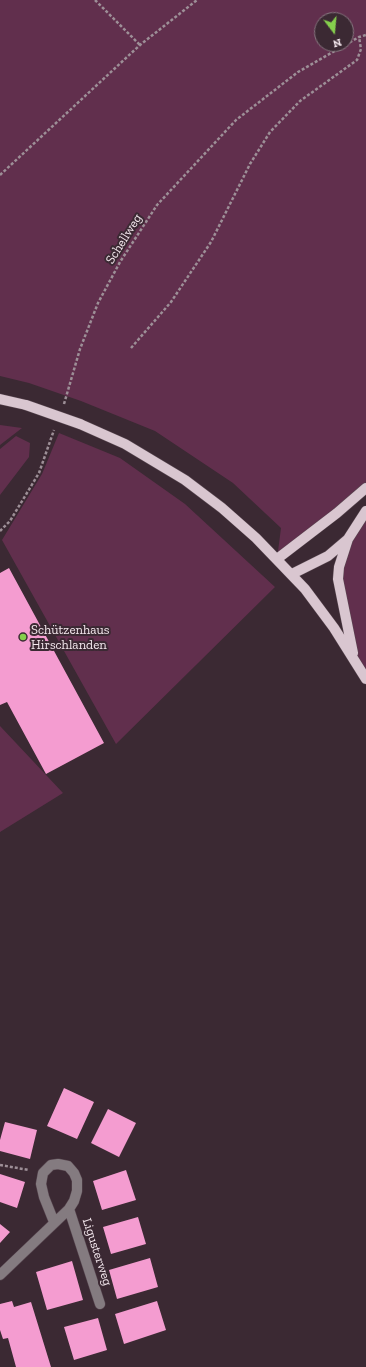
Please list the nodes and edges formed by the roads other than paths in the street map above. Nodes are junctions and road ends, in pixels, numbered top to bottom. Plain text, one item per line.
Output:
1 (0, 399) edge
2 (366, 488) edge
3 (366, 511) edge
4 (348, 539) junction
5 (277, 559) junction
6 (292, 574) junction
7 (354, 659) junction
8 (366, 679) edge
9 (69, 1209) junction
10 (54, 1222) junction
11 (0, 1275) edge
12 (100, 1304) dead end

1 - 5 main road, bridge
2 - 5 main road
3 - 4 main road
4 - 6 main road
4 - 7 main road
5 - 6 main road
6 - 7 main road
7 - 8 main road
9 - 10 street, Ligusterweg
9 - 10 street, Ligusterweg
9 - 12 street, Ligusterweg
10 - 11 street, Ligusterweg

